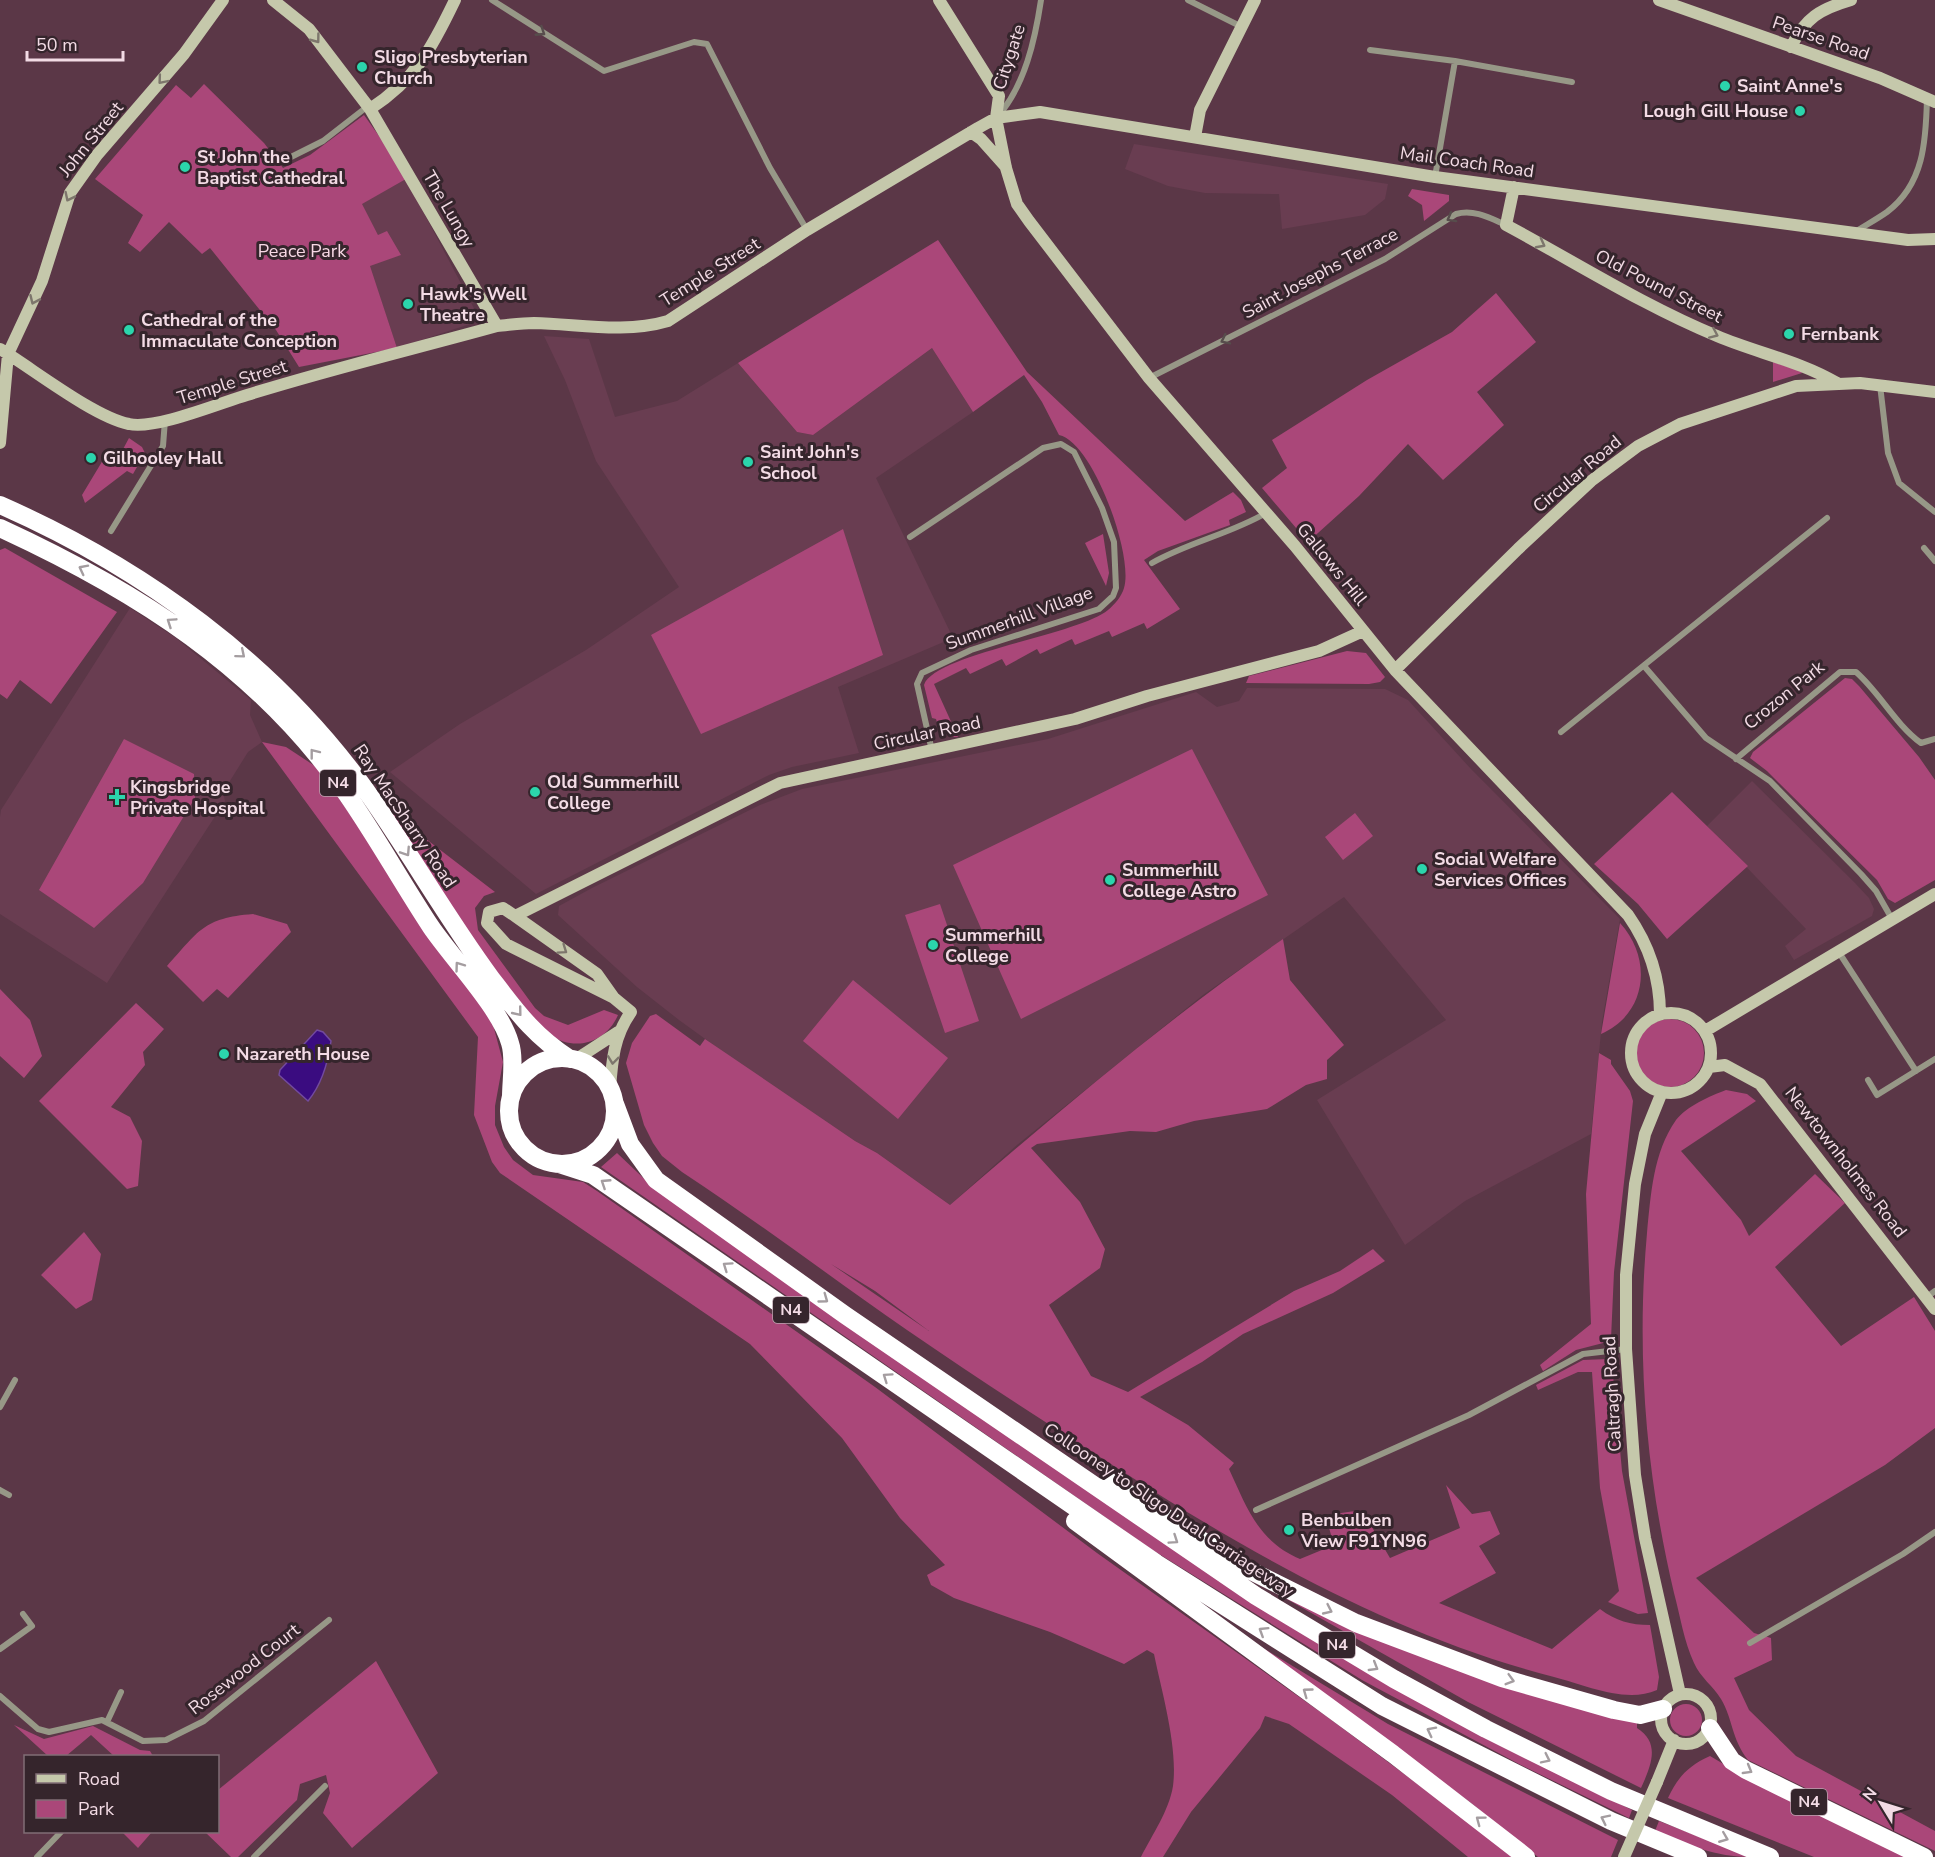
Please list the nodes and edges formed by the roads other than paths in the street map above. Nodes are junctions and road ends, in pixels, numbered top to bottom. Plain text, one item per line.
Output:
1 (224, 0) edge
2 (273, 0) edge
3 (455, 0) edge
4 (492, 0) edge
5 (939, 0) edge
6 (1041, 0) edge
7 (1188, 0) edge
8 (1255, 0) edge
9 (1659, 0) edge
10 (1851, 0) edge
11 (1242, 27) junction
12 (1791, 47) junction
13 (1370, 50) dead end
14 (1455, 61) junction
15 (1572, 82) dead end
16 (1931, 100) edge
17 (369, 108) junction
18 (996, 118) junction
19 (971, 132) junction
20 (1195, 137) junction
21 (289, 158) dead end
22 (1006, 168) junction
23 (1436, 177) junction
24 (1514, 187) junction
25 (1506, 225) junction
26 (807, 230) junction
27 (1854, 233) junction
28 (1935, 239) edge
29 (497, 326) junction
30 (4, 351) edge
31 (1149, 378) junction
32 (1837, 383) junction
33 (1880, 384) junction
34 (1935, 392) edge
35 (165, 419) junction
36 (0, 443) edge
37 (0, 505) edge
38 (1935, 512) edge
39 (1266, 513) junction
40 (1827, 518) dead end
41 (0, 528) edge
42 (111, 531) dead end
43 (910, 537) dead end
44 (1924, 548) dead end
45 (1935, 561) edge
46 (1152, 563) dead end
47 (1363, 631) junction
48 (1644, 666) junction
49 (1395, 669) junction
50 (1561, 732) dead end
51 (1935, 739) edge
52 (932, 751) junction
53 (1736, 759) junction
54 (1935, 894) edge
55 (515, 916) junction
56 (1893, 920) junction
57 (1838, 951) junction
58 (614, 998) junction
59 (1660, 1014) junction
60 (1705, 1031) junction
61 (618, 1032) junction
62 (573, 1059) junction
63 (1935, 1059) edge
64 (1709, 1067) junction
65 (1916, 1071) junction
66 (1868, 1080) dead end
67 (1662, 1092) junction
68 (612, 1096) junction
69 (511, 1097) junction
70 (559, 1164) junction
71 (1931, 1294) edge
72 (1935, 1309) edge
73 (1626, 1349) junction
74 (936, 1376) junction
75 (15, 1380) dead end
76 (0, 1407) edge
77 (935, 1410) junction
78 (0, 1490) edge
79 (9, 1495) dead end
80 (1256, 1510) dead end
81 (1935, 1532) edge
82 (23, 1614) dead end
83 (329, 1620) dead end
84 (1750, 1643) dead end
85 (0, 1649) edge
86 (122, 1692) dead end
87 (1680, 1695) junction
88 (0, 1696) edge
89 (1663, 1709) junction
90 (107, 1722) junction
91 (1710, 1728) junction
92 (1674, 1740) junction
93 (325, 1786) dead end
94 (60, 1833) edge
95 (37, 1857) edge
96 (254, 1857) edge
97 (1526, 1857) edge
98 (1624, 1857) edge
99 (1698, 1857) edge
100 (1770, 1857) edge
101 (1924, 1857) edge

1 -> 30 street, John Street
2 -> 17 street, The Lungy
3 - 17 street
4 -> 26 street
5 - 18 street, Gallows Hill
6 - 18 street, Citygate
7 - 11 street
8 - 11 street
9 - 12 street, Pearse Road
10 - 12 street
11 - 20 street
12 - 16 street, Pearse Road
13 - 14 street
14 - 15 street
14 - 23 street
16 - 27 street
17 - 21 street
17 - 29 street, The Lungy
18 - 19 street, Temple Street
18 - 20 street, Mail Coach Road
18 - 22 street, Gallows Hill
19 - 22 street
19 - 26 street, Temple Street
20 - 23 street, Mail Coach Road
22 - 31 street, Gallows Hill
23 - 24 street, Mail Coach Road
24 - 25 street
24 - 27 street, Mail Coach Road
25 -> 31 street, Saint Josephs Terrace
25 -> 32 street, Old Pound Street
26 - 29 street, Temple Street
27 - 28 street, Mail Coach Road
29 - 35 street, Temple Street
30 - 35 street, Temple Street
30 - 36 street, John Street
31 - 39 street, Gallows Hill
32 - 33 street, Circular Road
32 - 49 street, Circular Road
33 - 34 street, Circular Road
33 - 38 street
35 - 42 street
37 -> 62 highway, Ray MacSharry Road / N4
39 - 46 street
39 - 47 street, Gallows Hill
40 - 48 street
69 -> 41 highway, Ray MacSharry Road / N4
43 - 52 street, Summerhill Village
44 - 45 street
47 - 49 street, Gallows Hill
47 - 52 street, Circular Road
48 - 50 street
48 - 53 street
49 - 59 street, Gallows Hill
51 - 53 street, Crozon Park
52 - 55 street, Circular Road
53 - 56 street
54 - 56 street
55 -> 58 street
55 - 58 street
56 - 57 street
57 - 60 street
57 - 65 street
58 - 61 street
59 - 60 street
59 - 67 street
60 - 64 street
61 - 62 street
61 -> 68 street
62 - 68 highway, N4
62 - 69 highway
63 - 65 street
64 - 67 street
64 - 71 street, Newtownholmes Road
65 - 66 street
67 - 73 street, Caltragh Road
68 - 70 highway
68 -> 74 highway, Collooney to Sligo Dual Carriageway / N4
69 - 70 highway, N4
77 -> 70 highway, N4
71 - 72 street, Newtownholmes Road
73 - 80 street
73 - 87 street, Caltragh Road
74 -> 89 highway, N4
74 -> 100 highway, Collooney to Sligo Dual Carriageway / N4
75 - 76 street
97 -> 77 highway, N4
99 -> 77 highway, N4
78 - 79 street
81 - 84 street
82 - 85 street
83 - 90 street, Rosewood Court
86 - 90 street
87 - 89 street
87 - 91 street
88 - 90 street
89 - 92 street
91 - 92 street
91 -> 101 highway, N4
92 - 98 street, bridge
93 - 96 street
94 - 95 street

